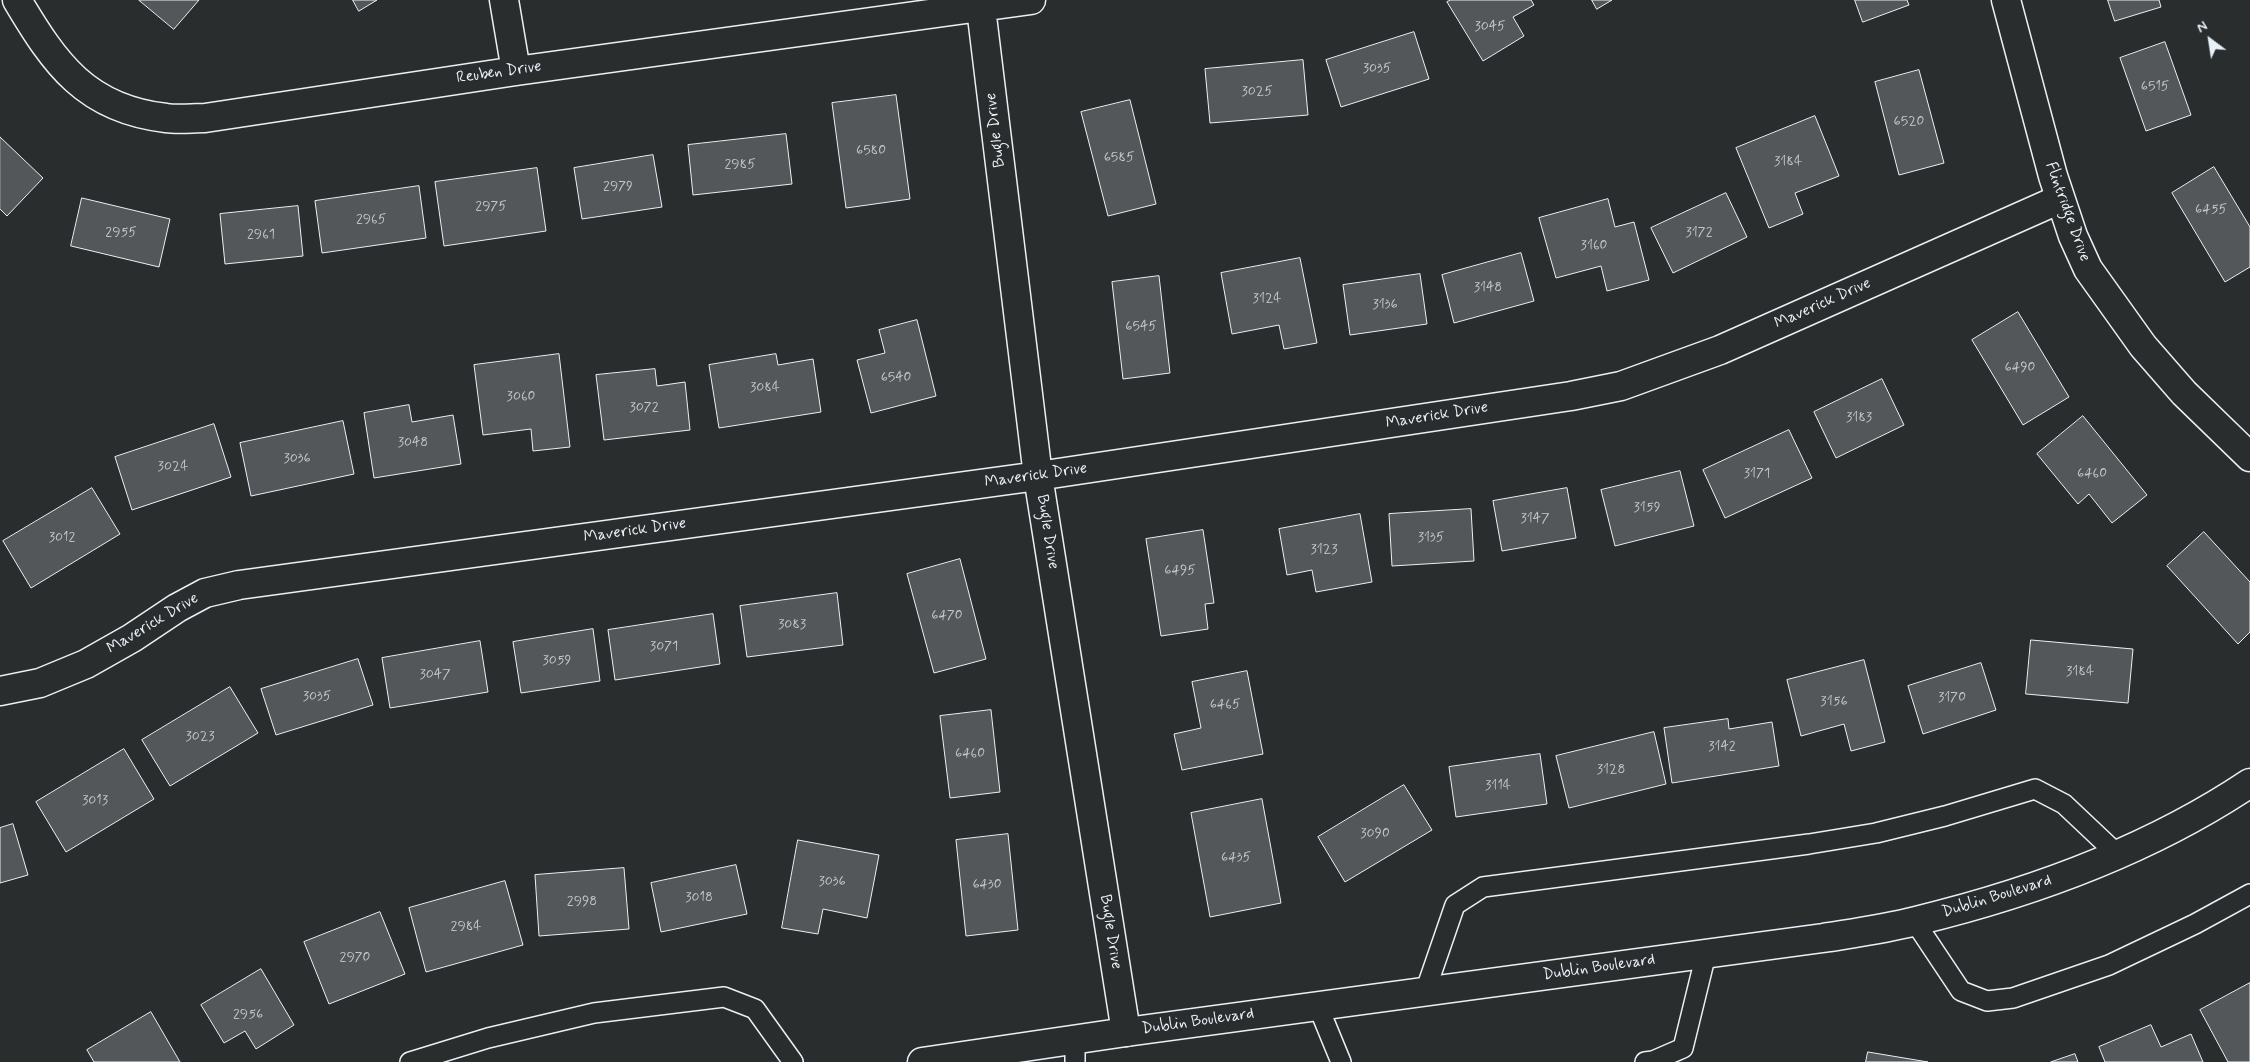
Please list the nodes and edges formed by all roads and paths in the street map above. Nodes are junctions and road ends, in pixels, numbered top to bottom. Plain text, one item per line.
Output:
1 (17, 0) edge
2 (504, 0) edge
3 (1031, 0) edge
4 (2006, 0) edge
5 (980, 3) edge
6 (516, 71) junction
7 (2060, 199) junction
8 (2250, 457) edge
9 (1038, 476) junction
10 (0, 691) edge
11 (2250, 783) edge
12 (2118, 854) junction
13 (2250, 894) edge
14 (1914, 922) junction
15 (1706, 954) junction
16 (1425, 992) junction
17 (1318, 1006) junction
18 (1126, 1032) junction
19 (1075, 1051) edge
20 (410, 1062) edge
21 (793, 1062) edge
22 (922, 1062) edge
23 (1341, 1062) edge
24 (1645, 1062) edge

1 - 6 street, Reuben Drive
2 - 6 street
3 - 5 street, Reuben Drive
4 - 7 street, Flintridge Drive
5 - 6 street, Reuben Drive
5 - 9 street, Bugle Drive
7 - 8 street, Flintridge Drive
7 - 9 street, Maverick Drive
9 - 10 street, Maverick Drive
9 - 18 street, Bugle Drive
11 - 12 street, Dublin Boulevard
12 - 14 street, Dublin Boulevard
12 - 16 lane
13 - 14 lane
14 - 15 street, Dublin Boulevard
15 - 16 street, Dublin Boulevard
15 - 24 lane
16 - 17 street, Dublin Boulevard
17 - 18 street, Dublin Boulevard
17 - 23 lane
18 - 19 street, Dublin Boulevard
19 - 22 street, Dublin Boulevard
20 - 21 lane

